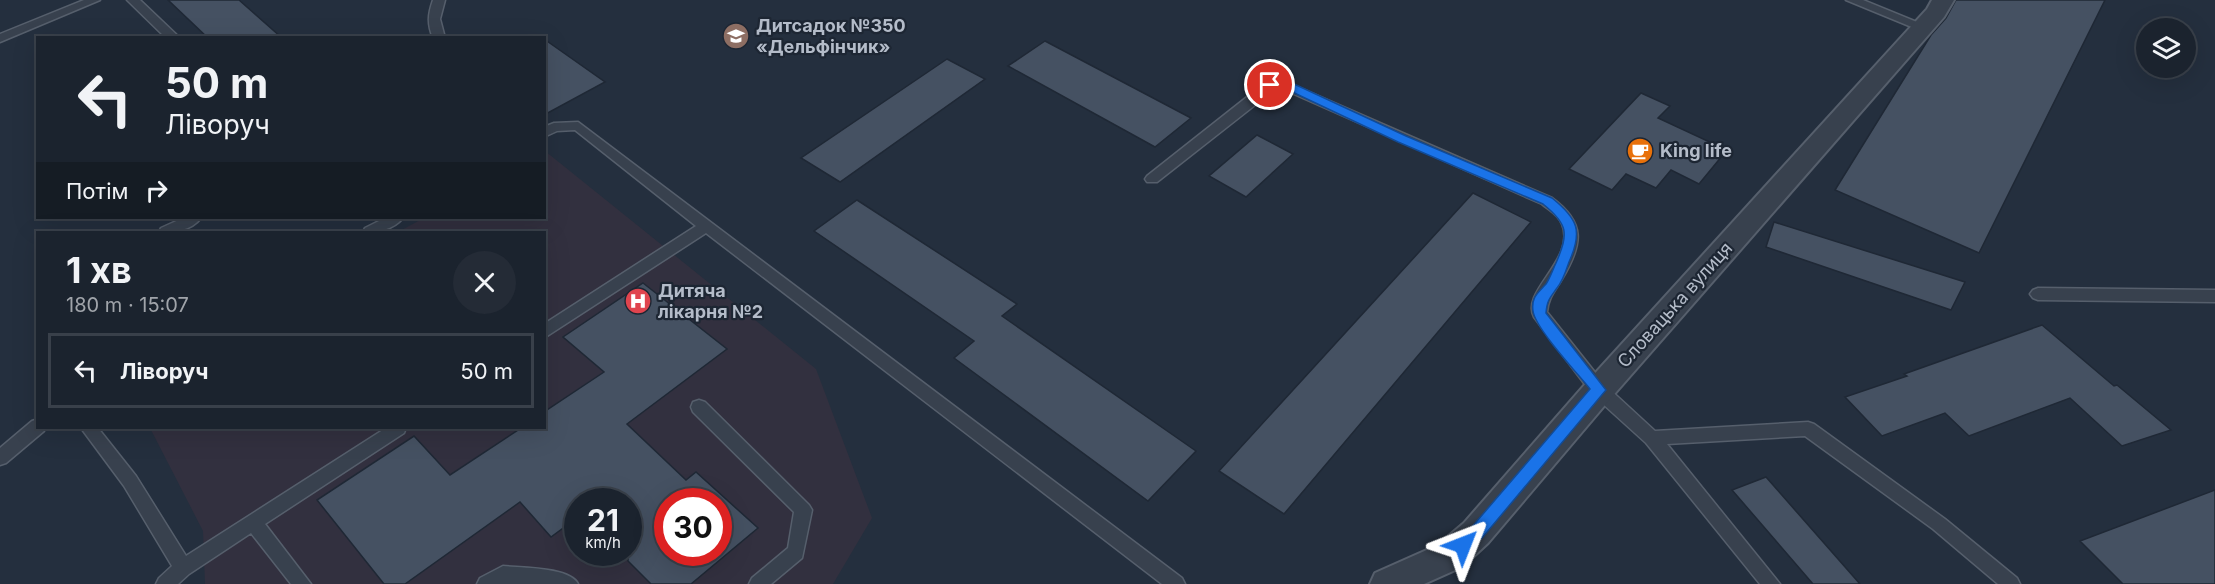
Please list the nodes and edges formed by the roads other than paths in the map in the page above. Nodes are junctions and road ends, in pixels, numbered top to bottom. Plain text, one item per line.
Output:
1 (94, 0) edge
2 (133, 0) edge
3 (439, 0) edge
4 (1852, 0) edge
5 (1943, 0) edge
6 (1923, 27) junction
7 (172, 36) edge
8 (439, 36) edge
9 (0, 38) edge
10 (546, 132) edge
11 (1152, 179) dead end
12 (192, 219) edge
13 (394, 219) edge
14 (706, 226) junction
15 (168, 231) edge
16 (372, 231) edge
17 (2038, 294) dead end
18 (2215, 296) edge
19 (546, 331) edge
20 (1599, 390) junction
21 (699, 407) dead end
22 (36, 428) edge
23 (90, 429) edge
24 (396, 429) edge
25 (1652, 438) junction
26 (0, 458) edge
27 (252, 522) junction
28 (183, 568) junction
29 (165, 584) edge
30 (302, 584) edge
31 (486, 584) edge
32 (569, 584) edge
33 (758, 584) edge
34 (1176, 584) edge
35 (1388, 584) edge
36 (1771, 584) edge
37 (2011, 584) edge

1 - 9 lane
2 - 7 lane
3 - 8 lane
4 - 6 lane
5 - 6 street, Словацька вулиця
6 - 20 street, Словацька вулиця
10 - 14 lane
11 - 20 lane
12 - 15 lane
13 - 16 lane
14 - 19 lane
14 - 34 lane
17 - 18 lane
20 - 25 lane
20 - 35 street, Словацька вулиця
21 - 33 lane
22 - 26 lane
23 - 28 lane
24 - 27 lane
25 - 36 lane
25 - 37 lane
27 - 28 lane
27 - 30 lane
28 - 29 lane
31 - 32 lane

